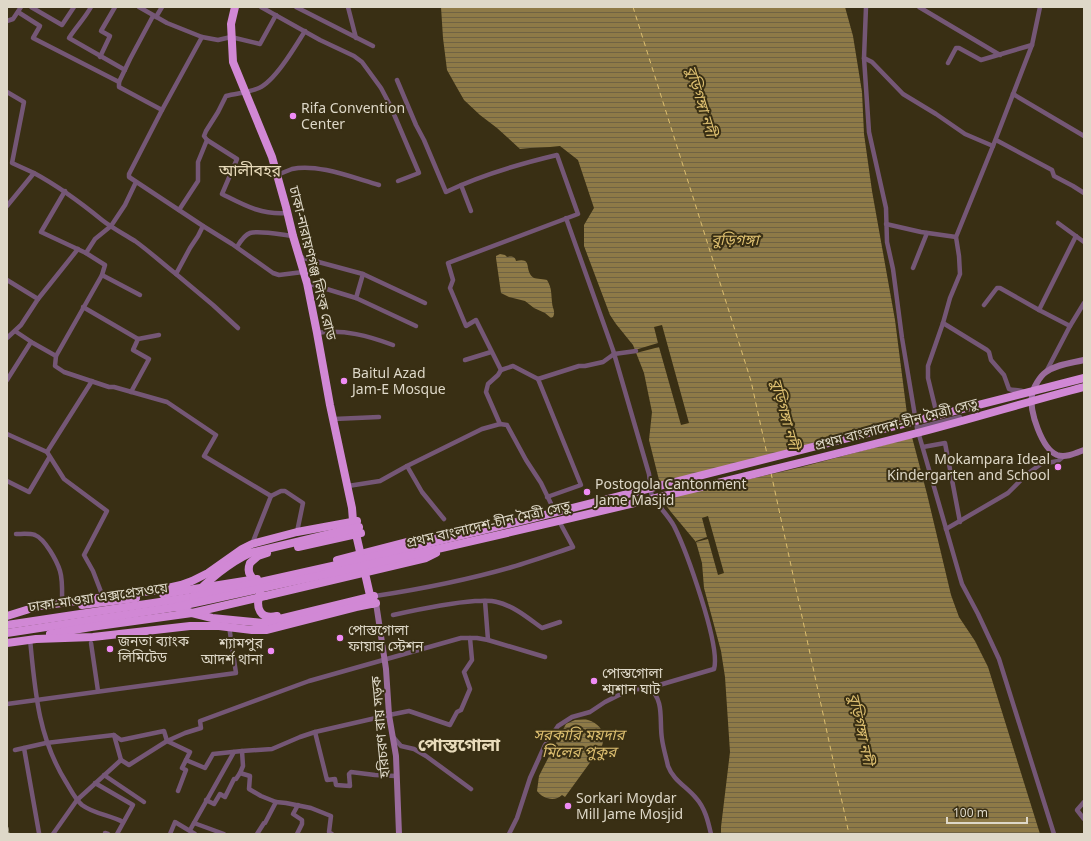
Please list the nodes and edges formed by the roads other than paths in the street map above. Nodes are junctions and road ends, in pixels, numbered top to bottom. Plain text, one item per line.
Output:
1 (21, 7) edge
2 (31, 7) edge
3 (74, 7) edge
4 (92, 7) edge
5 (115, 7) edge
6 (139, 7) edge
7 (162, 7) edge
8 (235, 7) edge
9 (261, 7) edge
10 (296, 7) edge
11 (348, 7) edge
12 (866, 7) edge
13 (919, 7) edge
14 (1040, 7) edge
15 (18, 12) junction
16 (276, 15) junction
17 (155, 16) junction
18 (7, 21) edge
19 (305, 31) junction
20 (202, 37) junction
21 (231, 37) junction
22 (356, 38) junction
23 (1032, 45) junction
24 (373, 46) dead end
25 (1000, 55) junction
26 (100, 56) junction
27 (864, 58) junction
28 (948, 63) dead end
29 (125, 70) junction
30 (397, 80) dead end
31 (119, 82) junction
32 (7, 92) edge
33 (246, 93) junction
34 (1013, 94) junction
35 (162, 110) junction
36 (1084, 136) edge
37 (207, 140) junction
38 (996, 140) junction
39 (994, 146) junction
40 (34, 174) junction
41 (278, 175) junction
42 (398, 181) dead end
43 (136, 182) junction
44 (378, 185) dead end
45 (461, 185) junction
46 (65, 191) junction
47 (1084, 193) edge
48 (7, 206) edge
49 (180, 210) junction
50 (471, 211) dead end
51 (287, 213) junction
52 (566, 218) junction
53 (886, 224) junction
54 (1058, 224) dead end
55 (111, 226) junction
56 (203, 226) junction
57 (927, 233) junction
58 (292, 236) junction
59 (1076, 236) junction
60 (956, 237) junction
61 (1084, 242) edge
62 (237, 247) junction
63 (78, 249) junction
64 (86, 253) junction
65 (300, 257) junction
66 (913, 268) dead end
67 (303, 272) junction
68 (176, 274) junction
69 (363, 274) junction
70 (102, 275) junction
71 (7, 280) edge
72 (306, 283) junction
73 (140, 295) dead end
74 (356, 298) junction
75 (38, 299) junction
76 (425, 303) dead end
77 (1084, 303) edge
78 (984, 305) dead end
79 (83, 307) junction
80 (1039, 310) junction
81 (943, 324) junction
82 (416, 326) dead end
83 (1070, 326) junction
84 (238, 328) dead end
85 (15, 331) junction
86 (317, 333) junction
87 (159, 335) dead end
88 (7, 338) edge
89 (138, 339) junction
90 (31, 342) junction
91 (393, 345) dead end
92 (636, 351) dead end
93 (491, 352) junction
94 (614, 354) junction
95 (56, 356) junction
96 (465, 360) dead end
97 (1084, 360) edge
98 (501, 370) junction
99 (1046, 372) junction
100 (1084, 378) edge
101 (538, 379) junction
102 (7, 380) edge
103 (92, 381) junction
104 (1084, 387) edge
105 (131, 392) junction
106 (1031, 397) junction
107 (937, 415) junction
108 (379, 417) dead end
109 (334, 419) junction
110 (500, 424) junction
111 (917, 428) junction
112 (7, 434) edge
113 (923, 447) junction
114 (1084, 450) edge
115 (47, 452) junction
116 (1064, 456) junction
117 (50, 458) junction
118 (407, 466) junction
119 (7, 481) edge
120 (348, 486) junction
121 (271, 496) junction
122 (547, 497) junction
123 (444, 520) dead end
124 (960, 522) junction
125 (357, 527) junction
126 (946, 529) junction
127 (297, 532) junction
128 (16, 534) dead end
129 (457, 541) junction
130 (252, 544) junction
131 (260, 587) junction
132 (200, 589) junction
133 (103, 597) junction
134 (193, 597) junction
135 (373, 598) junction
136 (485, 601) junction
137 (62, 603) junction
138 (176, 607) junction
139 (22, 612) junction
140 (192, 613) junction
141 (392, 615) dead end
142 (7, 616) edge
143 (560, 622) dead end
144 (7, 625) edge
145 (229, 626) junction
146 (7, 633) edge
147 (470, 638) junction
148 (33, 639) junction
149 (488, 640) junction
150 (7, 643) edge
151 (91, 643) dead end
152 (545, 657) dead end
153 (384, 659) junction
154 (649, 688) junction
155 (98, 691) junction
156 (36, 699) junction
157 (7, 704) edge
158 (389, 715) junction
159 (315, 732) junction
160 (114, 735) junction
161 (394, 738) junction
162 (167, 741) junction
163 (46, 744) junction
164 (24, 748) junction
165 (15, 750) dead end
166 (242, 751) junction
167 (234, 752) junction
168 (121, 760) junction
169 (186, 760) junction
170 (240, 773) junction
171 (104, 775) junction
172 (396, 776) junction
173 (95, 783) junction
174 (471, 789) dead end
175 (178, 791) dead end
176 (77, 800) junction
177 (206, 800) junction
178 (144, 802) dead end
179 (276, 802) junction
180 (1084, 802) edge
181 (298, 805) junction
182 (1083, 818) edge
183 (124, 822) junction
184 (194, 823) junction
185 (190, 830) junction
186 (39, 832) dead end
187 (329, 833) edge
188 (53, 834) edge
189 (104, 834) edge
190 (108, 834) edge
191 (117, 834) edge
192 (170, 834) edge
193 (196, 834) edge
194 (224, 834) edge
195 (257, 834) edge
196 (297, 834) edge
197 (399, 834) edge
198 (509, 834) edge
199 (711, 834) edge
200 (1054, 834) edge

1 - 15 street
2 - 3 street
4 - 26 street
5 - 26 street
6 - 17 street
7 - 17 street
8 - 21 highway, ঢাকা-নারায়ণগঞ্জ লিংক রোড
9 - 16 street
10 - 22 street
11 - 22 street
12 - 27 street
13 - 25 street
14 - 23 street
15 - 18 street
15 - 31 street
16 - 19 street
16 - 21 street
17 - 20 street
17 - 29 street
19 - 33 street
19 - 42 street
20 - 21 street
20 - 35 street
21 - 33 highway, ঢাকা-নারায়ণগঞ্জ লিংক রোড
22 - 24 street
23 - 25 street
23 - 34 street
25 - 28 street
26 - 29 street
27 - 39 street
27 - 53 street
29 - 31 street
30 - 45 street
31 - 35 street
32 - 40 street
33 - 37 street
33 - 41 highway, ঢাকা-নারায়ণগঞ্জ লিংক রোড
34 - 36 street
34 - 38 street
35 - 43 street
37 - 49 street
37 - 51 street
38 - 39 street
38 - 47 street
39 - 60 street
40 - 46 street
40 - 48 street
41 - 44 street
41 - 51 highway, ঢাকা-নারায়ণগঞ্জ লিংক রোড
43 - 49 street
43 - 55 street
45 - 50 street
45 - 52 street
46 - 55 street
46 - 63 street
49 - 56 street
51 - 58 highway, ঢাকা-নারায়ণগঞ্জ লিংক রোড
52 - 93 street
52 - 94 street
53 - 57 street
53 - 111 street
54 - 59 street
55 - 64 street
55 - 68 street
56 - 62 street
56 - 68 street
57 - 60 street
57 - 66 street
58 - 62 street
58 - 65 highway, ঢাকা-নারায়ণগঞ্জ লিংক রোড
59 - 61 street
59 - 80 street
60 - 81 street
62 - 67 street
63 - 64 street
63 - 75 street
64 - 70 street
65 - 67 highway, ঢাকা-নারায়ণগঞ্জ লিংক রোড
65 - 69 street
67 - 72 highway, ঢাকা-নারায়ণগঞ্জ লিংক রোড
68 - 84 street
69 - 74 street
69 - 76 street
70 - 73 street
70 - 79 street
71 - 75 street
72 - 74 street
72 - 86 highway, ঢাকা-নারায়ণগঞ্জ লিংক রোড
74 - 82 street
75 - 85 street
77 - 83 street
78 - 80 street
79 - 89 street
79 - 95 street
80 - 83 street
81 - 106 street
81 - 107 street
83 - 99 street
85 - 88 street
85 - 90 street
86 - 91 street
86 - 109 highway, ঢাকা-নারায়ণগঞ্জ লিংক রোড
87 - 89 street
89 - 105 street
90 - 95 street
90 - 102 street
92 - 94 street
93 - 96 street
93 - 98 street
94 - 101 street
94 - 154 street
95 - 103 street
97 - 99 main road
98 - 101 street
98 - 110 street
99 - 106 main road
100 - 107 highway, bridge
101 - 122 street
103 - 105 street
103 - 115 street
104 - 129 highway, প্রথম বাংলাদেশ-চীন মৈত্রী সেতু, bridge
105 - 121 street
106 - 111 street
106 - 116 main road
107 - 129 highway, bridge
108 - 109 street
109 - 120 highway, ঢাকা-নারায়ণগঞ্জ লিংক রোড
110 - 118 street
110 - 122 street
111 - 113 street
112 - 115 street
113 - 124 street
113 - 126 street
114 - 116 main road
115 - 117 street
116 - 124 street
117 - 119 street
117 - 133 street
118 - 120 street
118 - 123 street
120 - 125 highway, ঢাকা-নারায়ণগঞ্জ লিংক রোড
121 - 127 street
121 - 130 street
122 - 135 street
124 - 126 street
125 - 127 highway
125 - 131 highway
125 - 132 highway
125 - 135 highway, ঢাকা-নারায়ণগঞ্জ লিংক রোড
126 - 200 street
127 - 130 highway
128 - 137 street
129 - 131 highway, bridge
129 - 131 highway, bridge
130 - 133 highway
131 - 132 highway
131 - 134 highway, ঢাকা-মাওয়া এক্সপ্রেসওয়ে, bridge
131 - 135 highway
131 - 138 highway, bridge
131 - 140 highway
132 - 134 highway
132 - 139 highway
133 - 137 highway
134 - 144 highway, ঢাকা-মাওয়া এক্সপ্রেসওয়ে
135 - 140 highway
135 - 145 highway
135 - 153 main road, হরিচরণ রায় সড়ক
136 - 141 street
136 - 143 street
136 - 149 street
137 - 139 highway
138 - 140 highway
138 - 146 highway, ঢাকা-মাওয়া এক্সপ্রেসওয়ে
139 - 142 highway
140 - 148 highway
145 - 148 highway
145 - 155 street
147 - 149 street
147 - 153 street
147 - 158 street
148 - 150 highway
148 - 156 street
149 - 152 street
151 - 155 street
153 - 158 main road, হরিচরণ রায় সড়ক
153 - 162 street
154 - 198 street
154 - 199 street
155 - 156 street
156 - 157 street
156 - 163 street
158 - 159 street
158 - 161 main road, হরিচরণ রায় সড়ক
159 - 166 street
159 - 172 street
160 - 162 street
160 - 163 street
160 - 168 street
161 - 172 main road, হরিচরণ রায় সড়ক
161 - 174 street
162 - 168 street
162 - 169 street
163 - 164 street
163 - 176 street
164 - 165 street
164 - 186 street
166 - 167 street
166 - 170 street
167 - 169 street
167 - 177 street
168 - 171 street
169 - 175 street
170 - 177 street
170 - 179 street
171 - 173 street
171 - 178 street
172 - 197 main road, হরিচরণ রায় সড়ক
173 - 176 street
173 - 183 street
176 - 183 street
176 - 188 street
177 - 184 street
179 - 181 street
179 - 195 street
180 - 182 street
181 - 187 street
181 - 196 street
183 - 191 street
184 - 185 street
184 - 194 street
185 - 192 street
185 - 193 street
189 - 190 street

